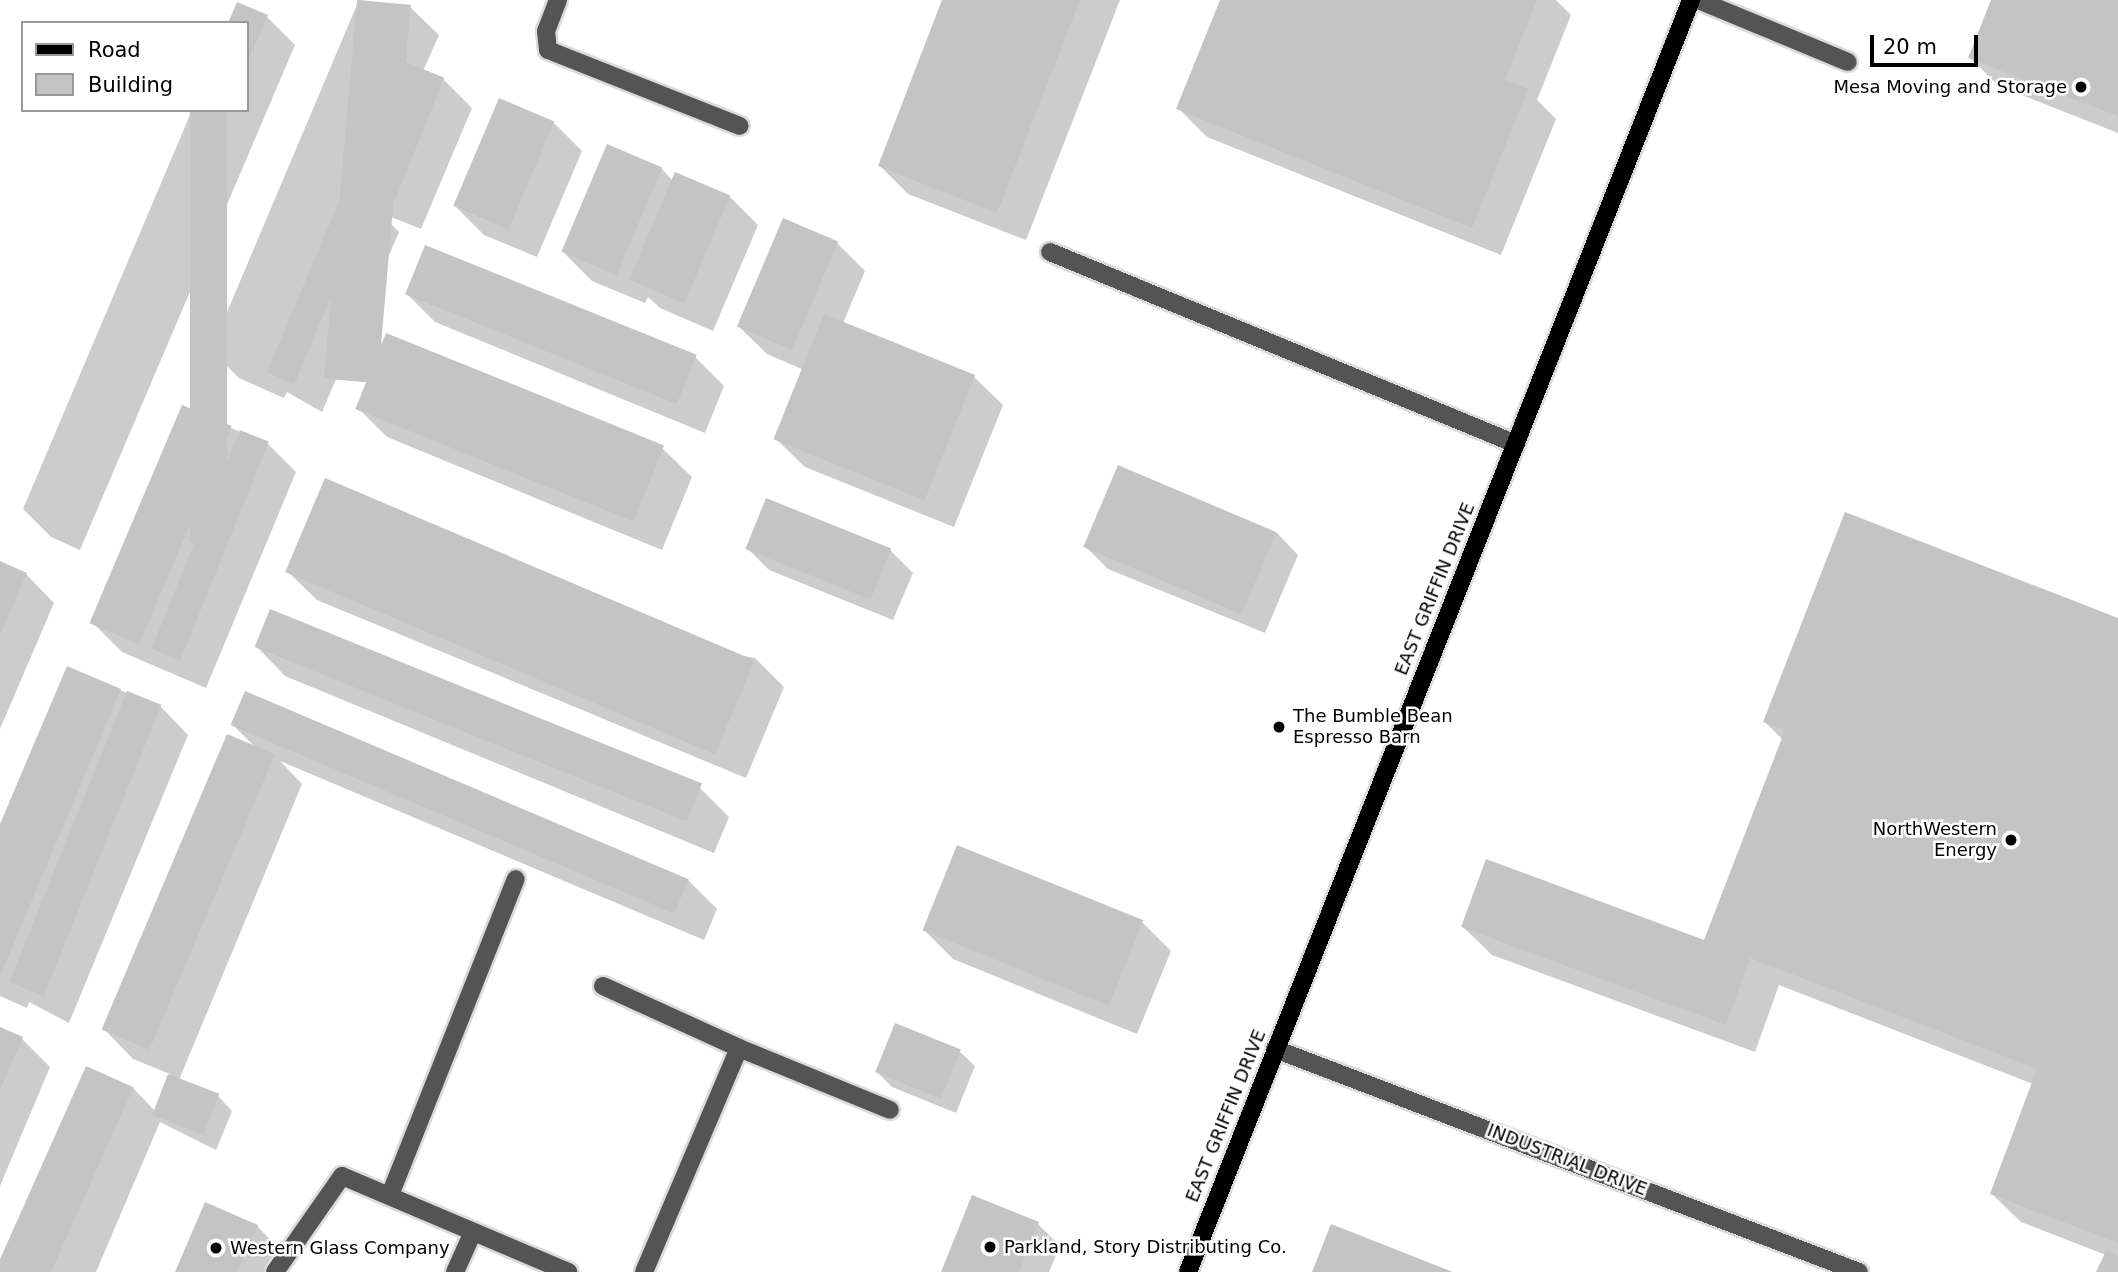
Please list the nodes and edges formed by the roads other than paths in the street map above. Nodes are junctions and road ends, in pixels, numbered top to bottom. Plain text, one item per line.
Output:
1 (558, 0) edge
2 (1691, 0) edge
3 (1698, 0) edge
4 (1847, 62) dead end
5 (740, 126) dead end
6 (1050, 252) dead end
7 (1516, 444) junction
8 (516, 879) dead end
9 (603, 986) dead end
10 (739, 1048) junction
11 (1275, 1049) junction
12 (890, 1110) dead end
13 (390, 1195) junction
14 (472, 1232) junction
15 (275, 1272) edge
16 (455, 1272) edge
17 (568, 1272) edge
18 (643, 1272) edge
19 (1188, 1272) edge
20 (1859, 1272) edge

1 - 5 street
2 - 7 main road, EAST GRIFFIN DRIVE
3 - 4 street
6 - 7 street
7 - 11 main road, EAST GRIFFIN DRIVE
8 - 13 street
9 - 10 street
10 - 12 street
10 - 18 street
11 - 19 main road, EAST GRIFFIN DRIVE
11 - 20 street, INDUSTRIAL DRIVE
13 - 14 street
13 - 15 street
14 - 16 street
14 - 17 street

